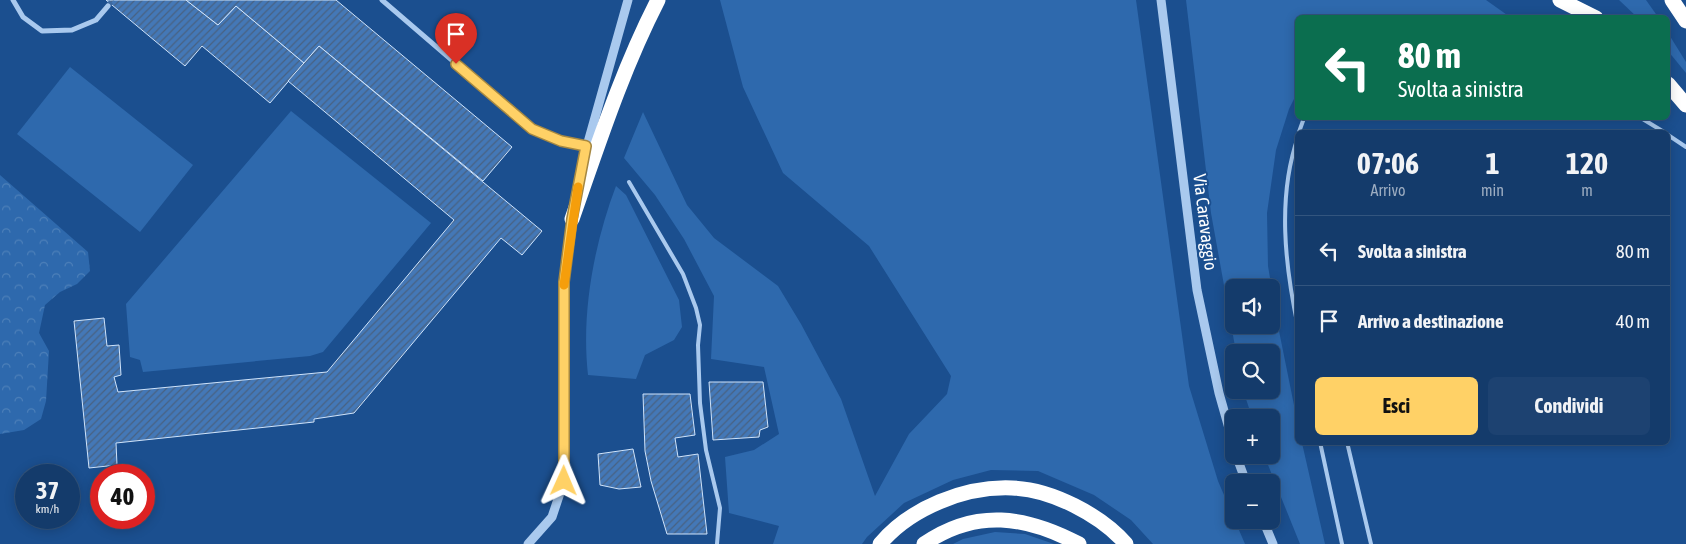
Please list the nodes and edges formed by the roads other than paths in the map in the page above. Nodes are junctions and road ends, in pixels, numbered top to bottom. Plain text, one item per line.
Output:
1 (13, 0) edge
2 (382, 0) edge
3 (628, 0) edge
4 (658, 0) edge
5 (1162, 0) edge
6 (1560, 0) edge
7 (1583, 0) edge
8 (1672, 0) edge
9 (108, 6) tunnel mouth
10 (1590, 15) edge
11 (1600, 15) edge
12 (1686, 21) edge
13 (1670, 86) edge
14 (1686, 105) edge
15 (1644, 120) edge
16 (1661, 130) edge
17 (1670, 136) edge
18 (586, 146) junction
19 (1686, 147) edge
20 (1295, 149) edge
21 (629, 182) dead end
22 (572, 219) junction
23 (1295, 306) edge
24 (1225, 414) edge
25 (1321, 445) edge
26 (1349, 445) edge
27 (1267, 529) edge
28 (528, 544) edge
29 (716, 544) edge
30 (880, 544) edge
31 (924, 544) edge
32 (1079, 544) edge
33 (1126, 544) edge
34 (1273, 544) edge
35 (1342, 544) edge
36 (1371, 544) edge

1 - 9 street
2 - 18 street
3 - 18 street
4 - 22 highway
5 - 24 street, Via Caravaggio
6 - 10 highway
7 - 11 highway
8 - 12 highway
13 - 14 highway
15 - 16 lane
17 - 19 lane
18 - 22 street
20 - 23 lane
21 - 29 lane
22 - 28 street
25 - 35 lane
26 - 36 lane
27 - 34 street
30 - 33 highway
31 - 32 highway

